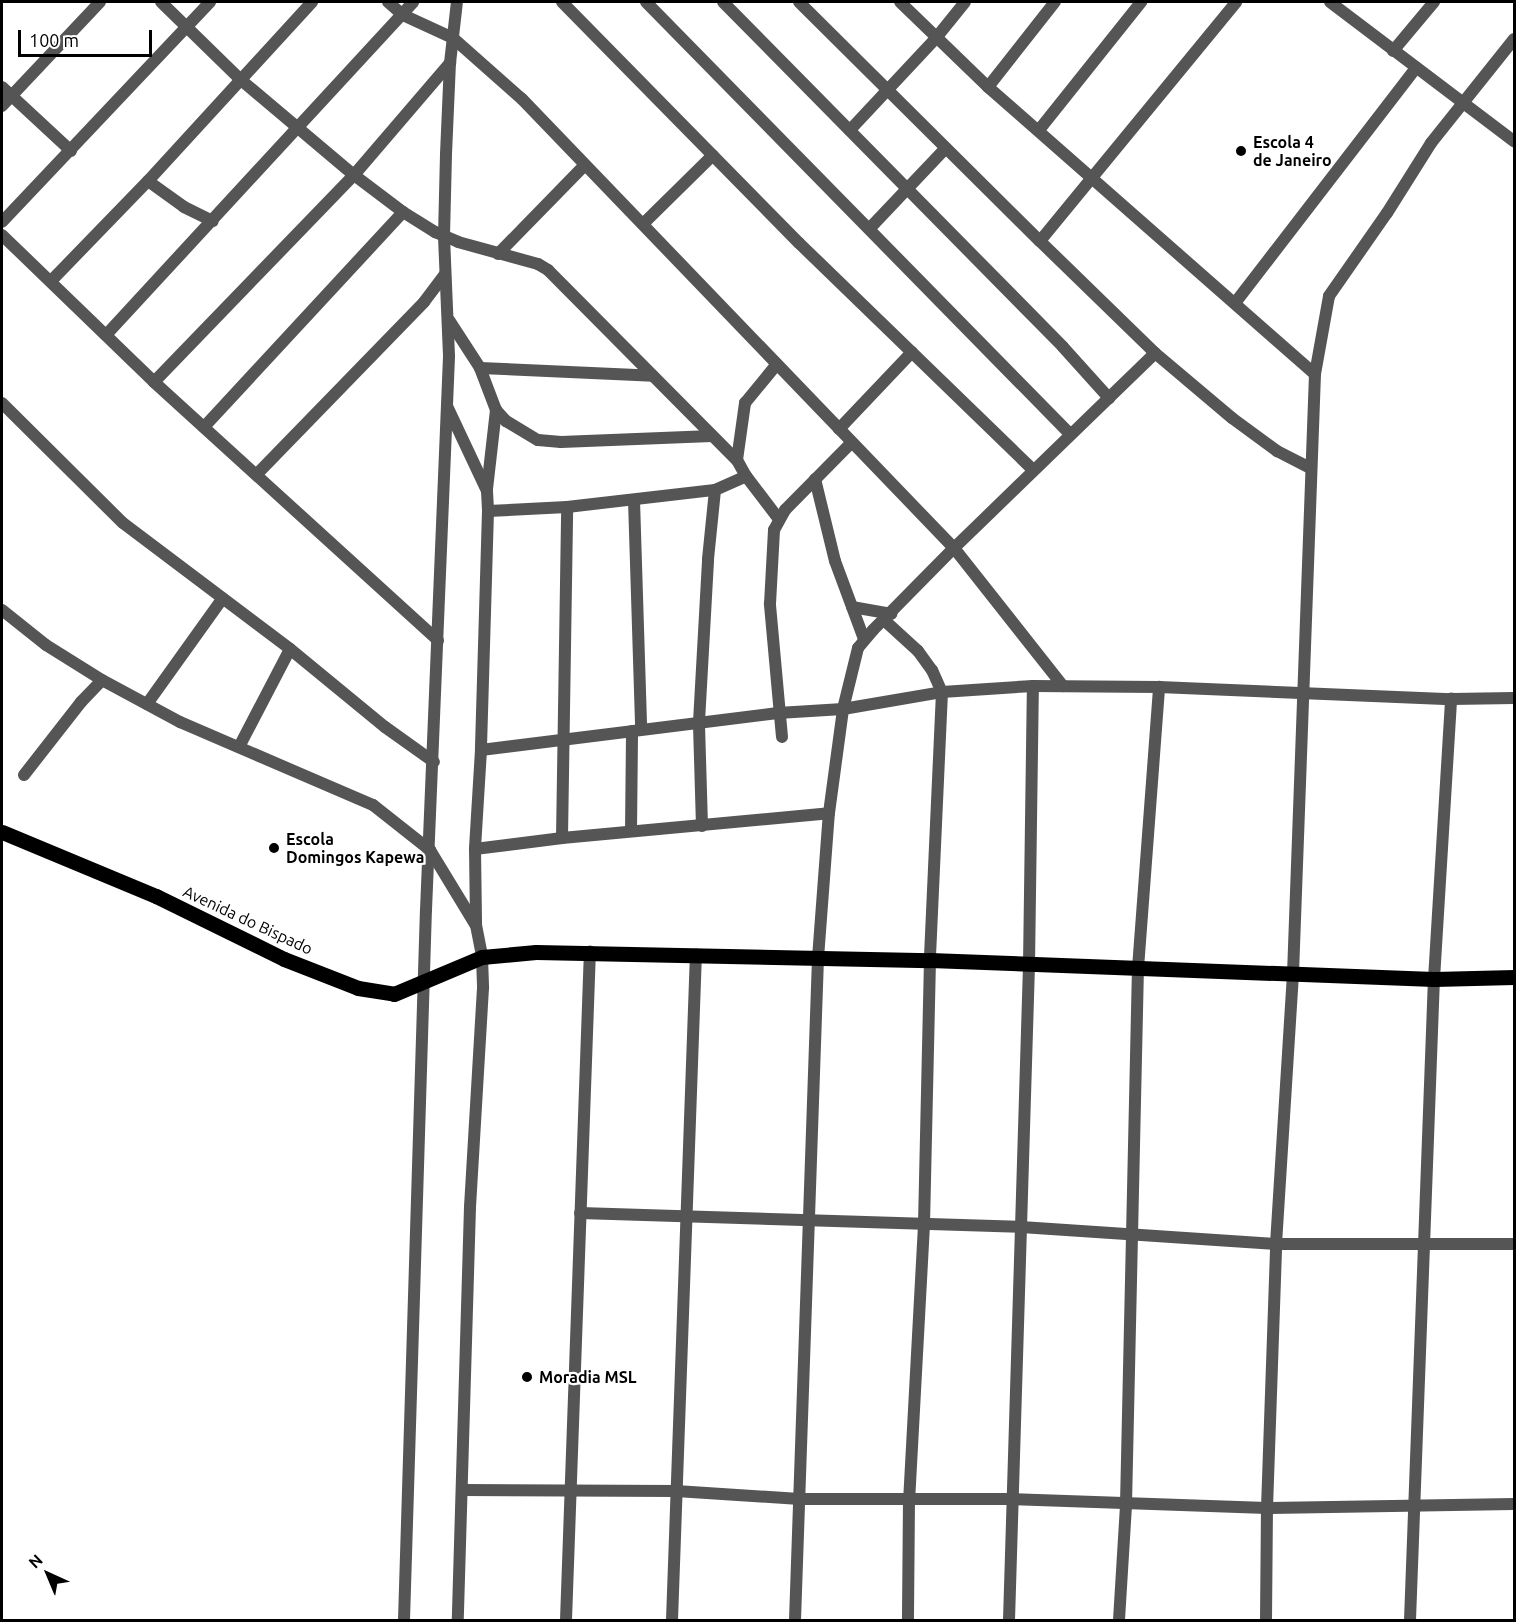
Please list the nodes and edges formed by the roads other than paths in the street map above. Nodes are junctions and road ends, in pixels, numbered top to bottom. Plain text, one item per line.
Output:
1 (100, 2) edge
2 (161, 2) edge
3 (210, 2) edge
4 (312, 2) edge
5 (388, 2) edge
6 (413, 2) edge
7 (457, 2) edge
8 (562, 2) edge
9 (646, 2) edge
10 (723, 2) edge
11 (799, 2) edge
12 (900, 2) edge
13 (965, 2) edge
14 (1054, 2) edge
15 (1141, 2) edge
16 (1236, 2) edge
17 (1434, 2) edge
18 (1334, 3) edge
19 (403, 15) junction
20 (187, 26) junction
21 (453, 38) junction
22 (936, 38) junction
23 (1515, 39) edge
24 (1394, 51) junction
25 (450, 63) junction
26 (1416, 68) junction
27 (241, 80) junction
28 (2, 87) edge
29 (988, 87) junction
30 (888, 89) junction
31 (11, 96) junction
32 (1461, 103) junction
33 (2, 106) edge
34 (298, 128) junction
35 (850, 130) junction
36 (1039, 130) junction
37 (1515, 141) edge
38 (946, 148) junction
39 (71, 151) junction
40 (712, 155) junction
41 (585, 165) junction
42 (354, 175) junction
43 (1093, 177) junction
44 (148, 181) junction
45 (908, 189) junction
46 (403, 212) junction
47 (213, 221) junction
48 (2, 222) edge
49 (643, 225) junction
50 (870, 228) junction
51 (2, 236) edge
52 (444, 236) junction
53 (1040, 241) junction
54 (498, 254) junction
55 (445, 274) junction
56 (51, 281) junction
57 (1235, 303) junction
58 (449, 320) junction
59 (106, 335) junction
60 (912, 352) junction
61 (1155, 353) junction
62 (777, 364) junction
63 (480, 368) junction
64 (1315, 374) junction
65 (653, 376) junction
66 (154, 382) junction
67 (1109, 398) junction
68 (2, 403) edge
69 (445, 403) junction
70 (496, 410) junction
71 (204, 428) junction
72 (839, 429) junction
73 (1071, 434) junction
74 (712, 436) junction
75 (852, 442) junction
76 (737, 460) junction
77 (1310, 468) junction
78 (1033, 470) junction
79 (257, 474) junction
80 (746, 476) junction
81 (815, 479) junction
82 (715, 490) junction
83 (487, 491) junction
84 (634, 500) junction
85 (567, 507) junction
86 (488, 511) junction
87 (778, 518) junction
88 (954, 548) junction
89 (223, 598) junction
90 (852, 607) junction
91 (2, 610) edge
92 (887, 617) junction
93 (864, 639) junction
94 (438, 640) junction
95 (290, 649) junction
96 (102, 680) junction
97 (1033, 686) junction
98 (1063, 686) junction
99 (1158, 687) junction
100 (942, 692) junction
101 (1303, 693) junction
102 (1515, 698) edge
103 (1451, 699) junction
104 (147, 704) junction
105 (843, 709) junction
106 (778, 713) junction
107 (699, 722) junction
108 (637, 730) junction
109 (782, 737) dead end
110 (564, 739) junction
111 (239, 747) junction
112 (481, 750) junction
113 (434, 762) junction
114 (24, 775) dead end
115 (829, 813) junction
116 (702, 826) junction
117 (631, 831) junction
118 (2, 832) edge
119 (562, 838) junction
120 (475, 849) junction
121 (430, 850) junction
122 (476, 925) junction
123 (590, 951) junction
124 (696, 954) junction
125 (482, 957) junction
126 (818, 958) junction
127 (930, 960) junction
128 (1029, 964) junction
129 (1138, 968) junction
130 (1293, 974) junction
131 (1515, 977) edge
132 (1434, 979) junction
133 (424, 982) junction
134 (580, 1214) junction
135 (687, 1216) junction
136 (808, 1219) junction
137 (924, 1225) junction
138 (1021, 1227) junction
139 (1131, 1235) junction
140 (1276, 1244) junction
141 (1515, 1244) edge
142 (1424, 1245) junction
143 (464, 1490) junction
144 (572, 1491) junction
145 (676, 1491) junction
146 (800, 1499) junction
147 (1012, 1499) junction
148 (909, 1500) junction
149 (1126, 1504) junction
150 (1515, 1504) edge
151 (1414, 1505) junction
152 (1267, 1509) junction
153 (404, 1620) edge
154 (458, 1620) edge
155 (566, 1620) edge
156 (672, 1620) edge
157 (795, 1620) edge
158 (908, 1620) edge
159 (1009, 1620) edge
160 (1119, 1620) edge
161 (1266, 1620) edge
162 (1410, 1620) edge

1 - 31 street
2 - 20 street
3 - 20 street
4 - 27 street
5 - 19 street
6 - 19 street
7 - 21 street
8 - 40 street
9 - 50 street
10 - 35 street
11 - 30 street
12 - 22 street
13 - 22 street
14 - 29 street
15 - 36 street
16 - 43 street
17 - 24 street
18 - 24 street
19 - 21 street
19 - 34 street
20 - 27 street
20 - 39 street
21 - 25 street
21 - 41 street
22 - 29 street
22 - 30 street
23 - 32 street
24 - 26 street
25 - 42 street
25 - 52 street
26 - 32 street
26 - 57 street
27 - 34 street
27 - 44 street
28 - 31 street
29 - 36 street
30 - 35 street
30 - 38 street
31 - 33 street
31 - 39 street
32 - 37 street
32 - 64 street
34 - 42 street
34 - 47 street
35 - 45 street
36 - 43 street
38 - 45 street
38 - 53 street
39 - 48 street
40 - 49 street
40 - 60 street
41 - 49 street
41 - 54 street
42 - 46 street
42 - 66 street
43 - 53 street
43 - 57 street
44 - 47 street
44 - 56 street
45 - 50 street
45 - 67 street
46 - 52 street
46 - 71 street
47 - 59 street
49 - 62 street
50 - 73 street
51 - 56 street
52 - 54 street
52 - 55 street
53 - 61 street
54 - 65 street
55 - 58 street
55 - 79 street
56 - 59 street
57 - 64 street
58 - 63 street
58 - 69 street
59 - 66 street
60 - 72 street
60 - 78 street
61 - 67 street
61 - 77 street
62 - 72 street
62 - 76 street
63 - 65 street
63 - 70 street
64 - 77 street
65 - 74 street
66 - 71 street
67 - 73 street
68 - 89 street
69 - 83 street
69 - 94 street
70 - 74 street
70 - 83 street
71 - 79 street
72 - 75 street
73 - 78 street
74 - 76 street
75 - 81 street
75 - 88 street
76 - 80 street
77 - 101 street
78 - 88 street
79 - 94 street
80 - 82 street
80 - 87 street
81 - 87 street
81 - 90 street
82 - 84 street
82 - 107 street
83 - 86 street
84 - 85 street
84 - 108 street
85 - 86 street
85 - 110 street
86 - 112 street
87 - 106 street
88 - 92 street
88 - 98 street
89 - 95 street
89 - 104 street
90 - 92 street
90 - 93 street
91 - 96 street
92 - 93 street
92 - 100 street
93 - 105 street
94 - 113 street
95 - 111 street
95 - 113 street
96 - 104 street
96 - 114 street
97 - 98 street
97 - 100 street
97 - 128 street
98 - 99 street
99 - 101 street
99 - 129 street
100 - 105 street
100 - 127 street
101 - 103 street
101 - 130 street
102 - 103 street
103 - 132 street
104 - 111 street
105 - 106 street
105 - 115 street
106 - 107 street
106 - 109 street
107 - 108 street
107 - 116 street
108 - 110 street
108 - 117 street
110 - 112 street
110 - 119 street
111 - 121 street
112 - 120 street
113 - 121 street
115 - 116 street
115 - 126 street
116 - 117 street
117 - 119 street
118 - 133 main road, Avenida do Bispado
119 - 120 street
120 - 122 street
121 - 122 street
121 - 133 street
122 - 125 street
123 - 124 main road, Avenida do Bispado
123 - 125 main road, Avenida do Bispado
123 - 134 street
124 - 126 main road, Avenida do Bispado
124 - 135 street
125 - 133 main road, Avenida do Bispado
125 - 143 street
126 - 127 main road, Avenida do Bispado
126 - 136 street
127 - 128 main road, Avenida do Bispado
127 - 137 street
128 - 129 main road, Avenida do Bispado
128 - 138 street
129 - 130 main road, Avenida do Bispado
129 - 139 street
130 - 132 main road, Avenida do Bispado
130 - 140 street
131 - 132 main road, Avenida do Bispado
132 - 142 street
133 - 153 street
134 - 135 street
134 - 144 street
135 - 136 street
135 - 145 street
136 - 137 street
136 - 146 street
137 - 138 street
137 - 148 street
138 - 139 street
138 - 147 street
139 - 140 street
139 - 149 street
140 - 142 street
140 - 152 street
141 - 142 street
142 - 151 street
143 - 144 street
143 - 154 street
144 - 145 street
144 - 155 street
145 - 146 street
145 - 156 street
146 - 148 street
146 - 157 street
147 - 148 street
147 - 149 street
147 - 159 street
148 - 158 street
149 - 152 street
149 - 160 street
150 - 151 street
151 - 152 street
151 - 162 street
152 - 161 street

